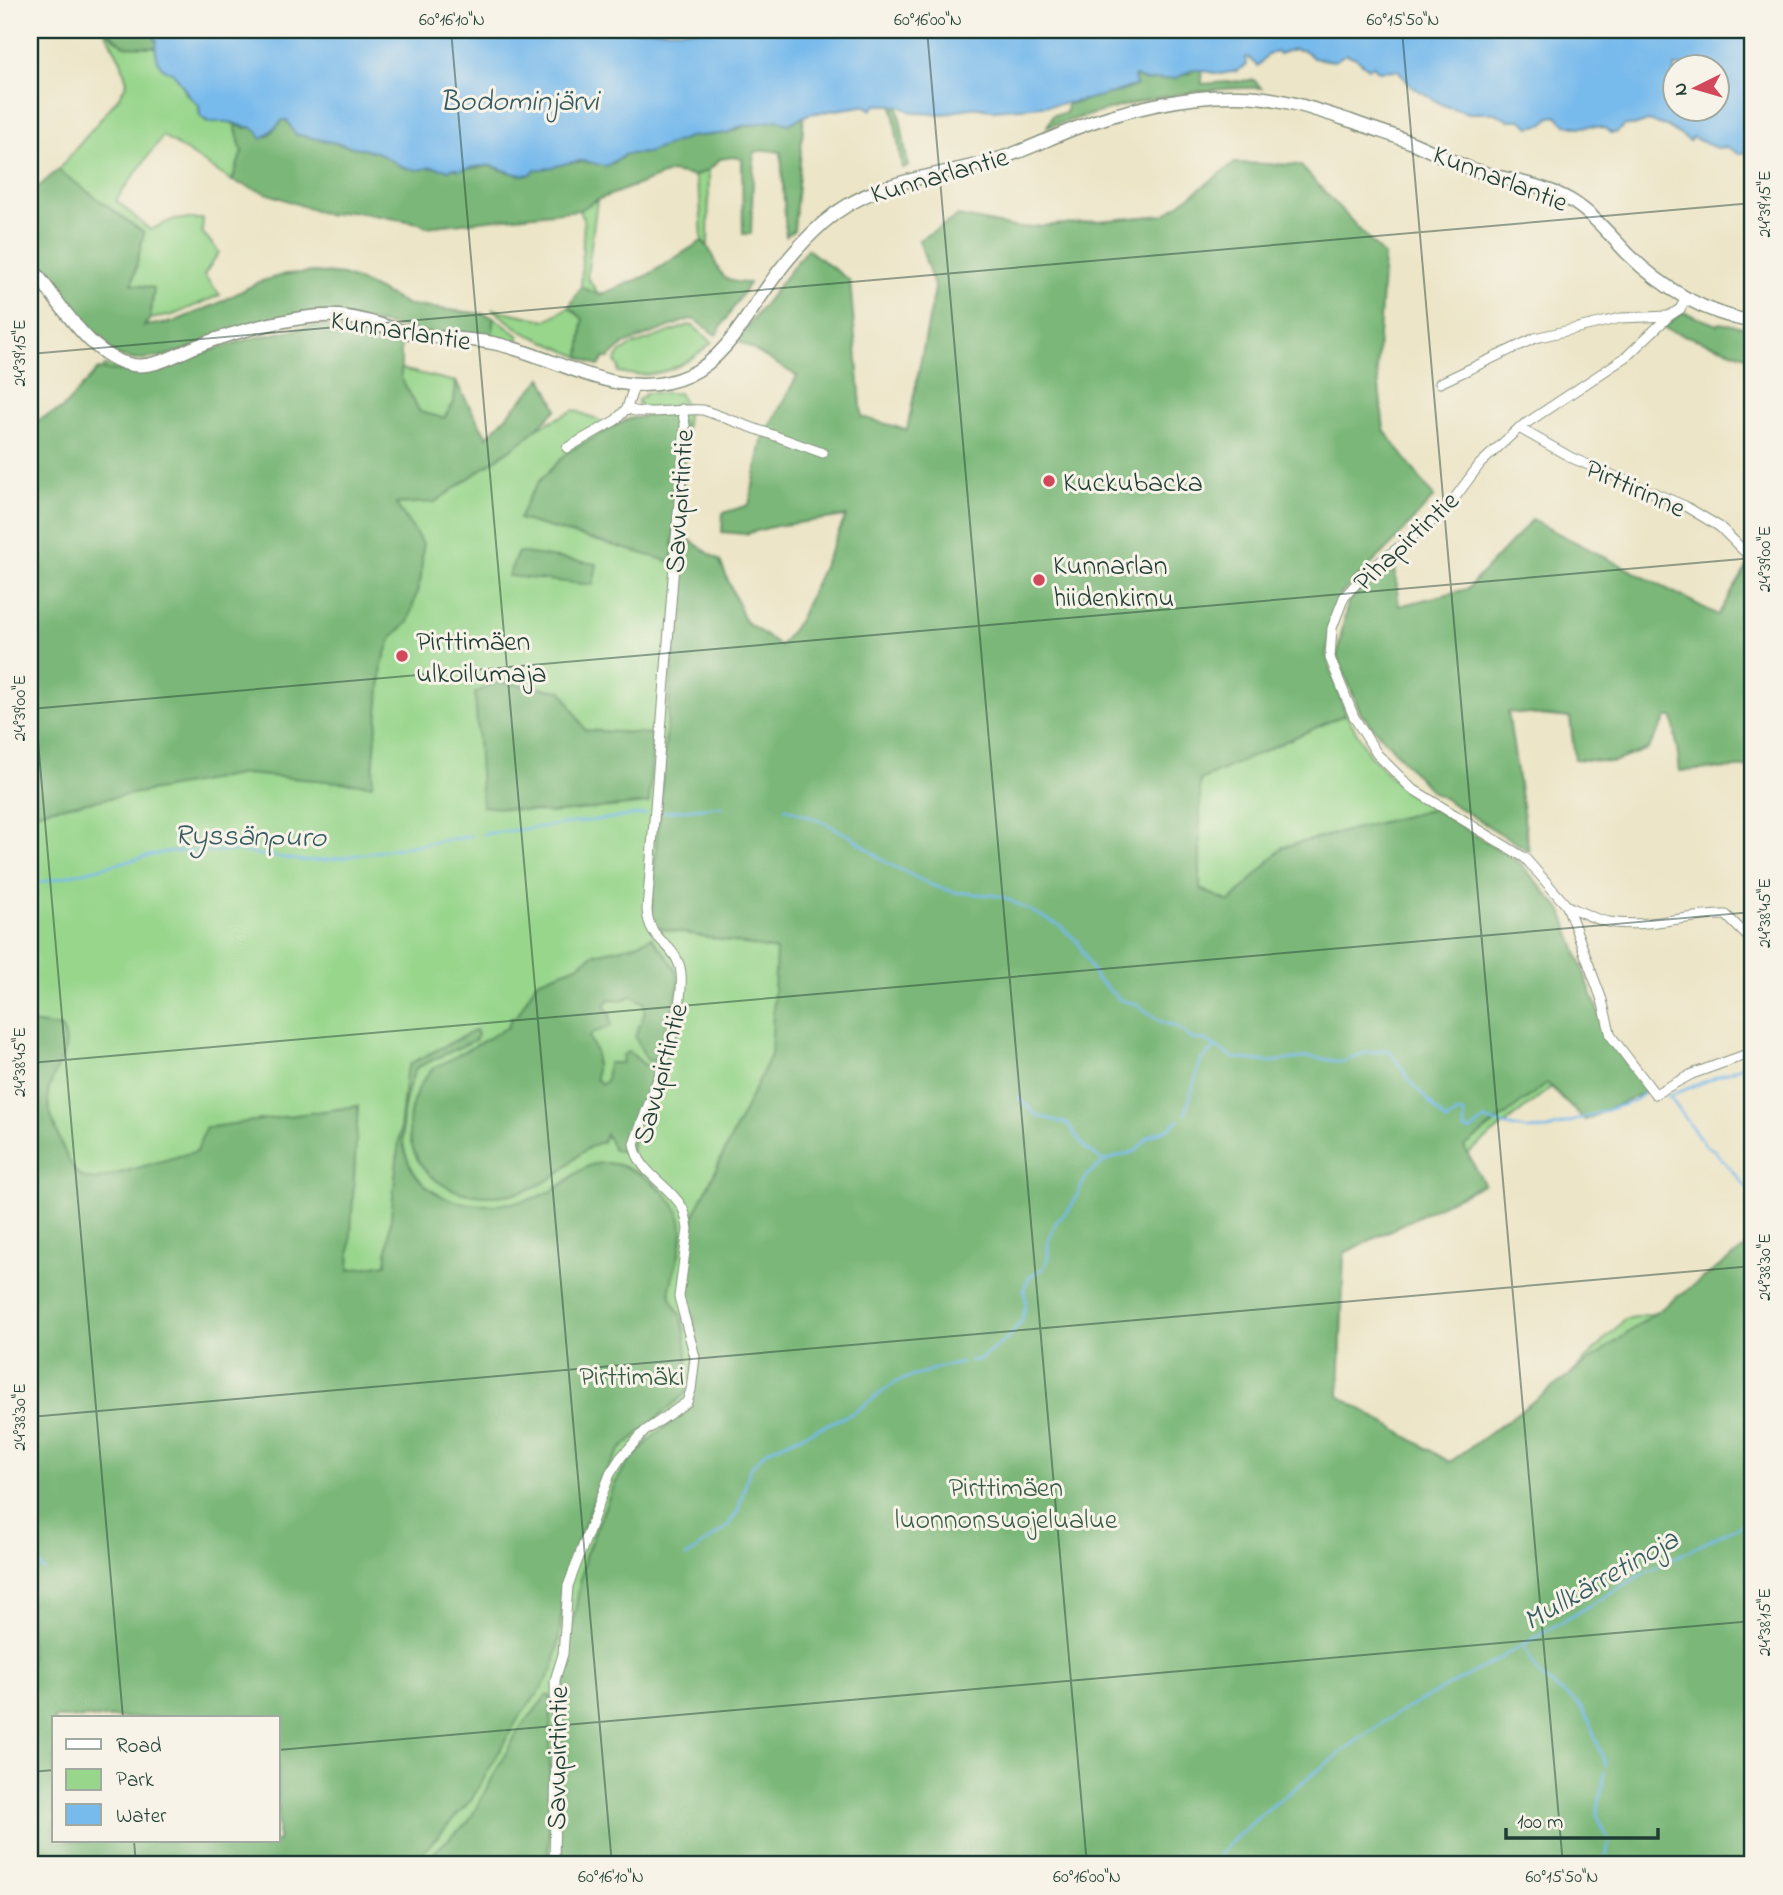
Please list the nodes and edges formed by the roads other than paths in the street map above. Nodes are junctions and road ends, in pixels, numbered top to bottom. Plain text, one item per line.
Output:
1 (30, 266) edge
2 (1686, 298) junction
3 (1669, 316) junction
4 (1753, 322) edge
5 (1440, 383) dead end
6 (634, 386) junction
7 (627, 408) junction
8 (682, 409) junction
9 (1519, 428) junction
10 (567, 447) dead end
11 (824, 453) dead end
12 (1746, 554) dead end
13 (1567, 906) junction
14 (1753, 947) edge
15 (1753, 1052) edge
16 (554, 1865) edge

1 - 6 main road, Kunnarlantie
2 - 3 street, Pihapirtintie
2 - 4 main road, Kunnarlantie
2 - 6 main road, Kunnarlantie
3 - 5 street
3 - 9 street, Pihapirtintie
6 - 7 street
7 - 8 street, Savupirtintie
7 - 10 street
8 - 11 street
8 - 16 street, Savupirtintie
9 - 12 street, Pirttirinne
9 - 13 street, Pihapirtintie
13 - 14 street, Pihapirtintie
13 - 15 street, Pihapirtintie

